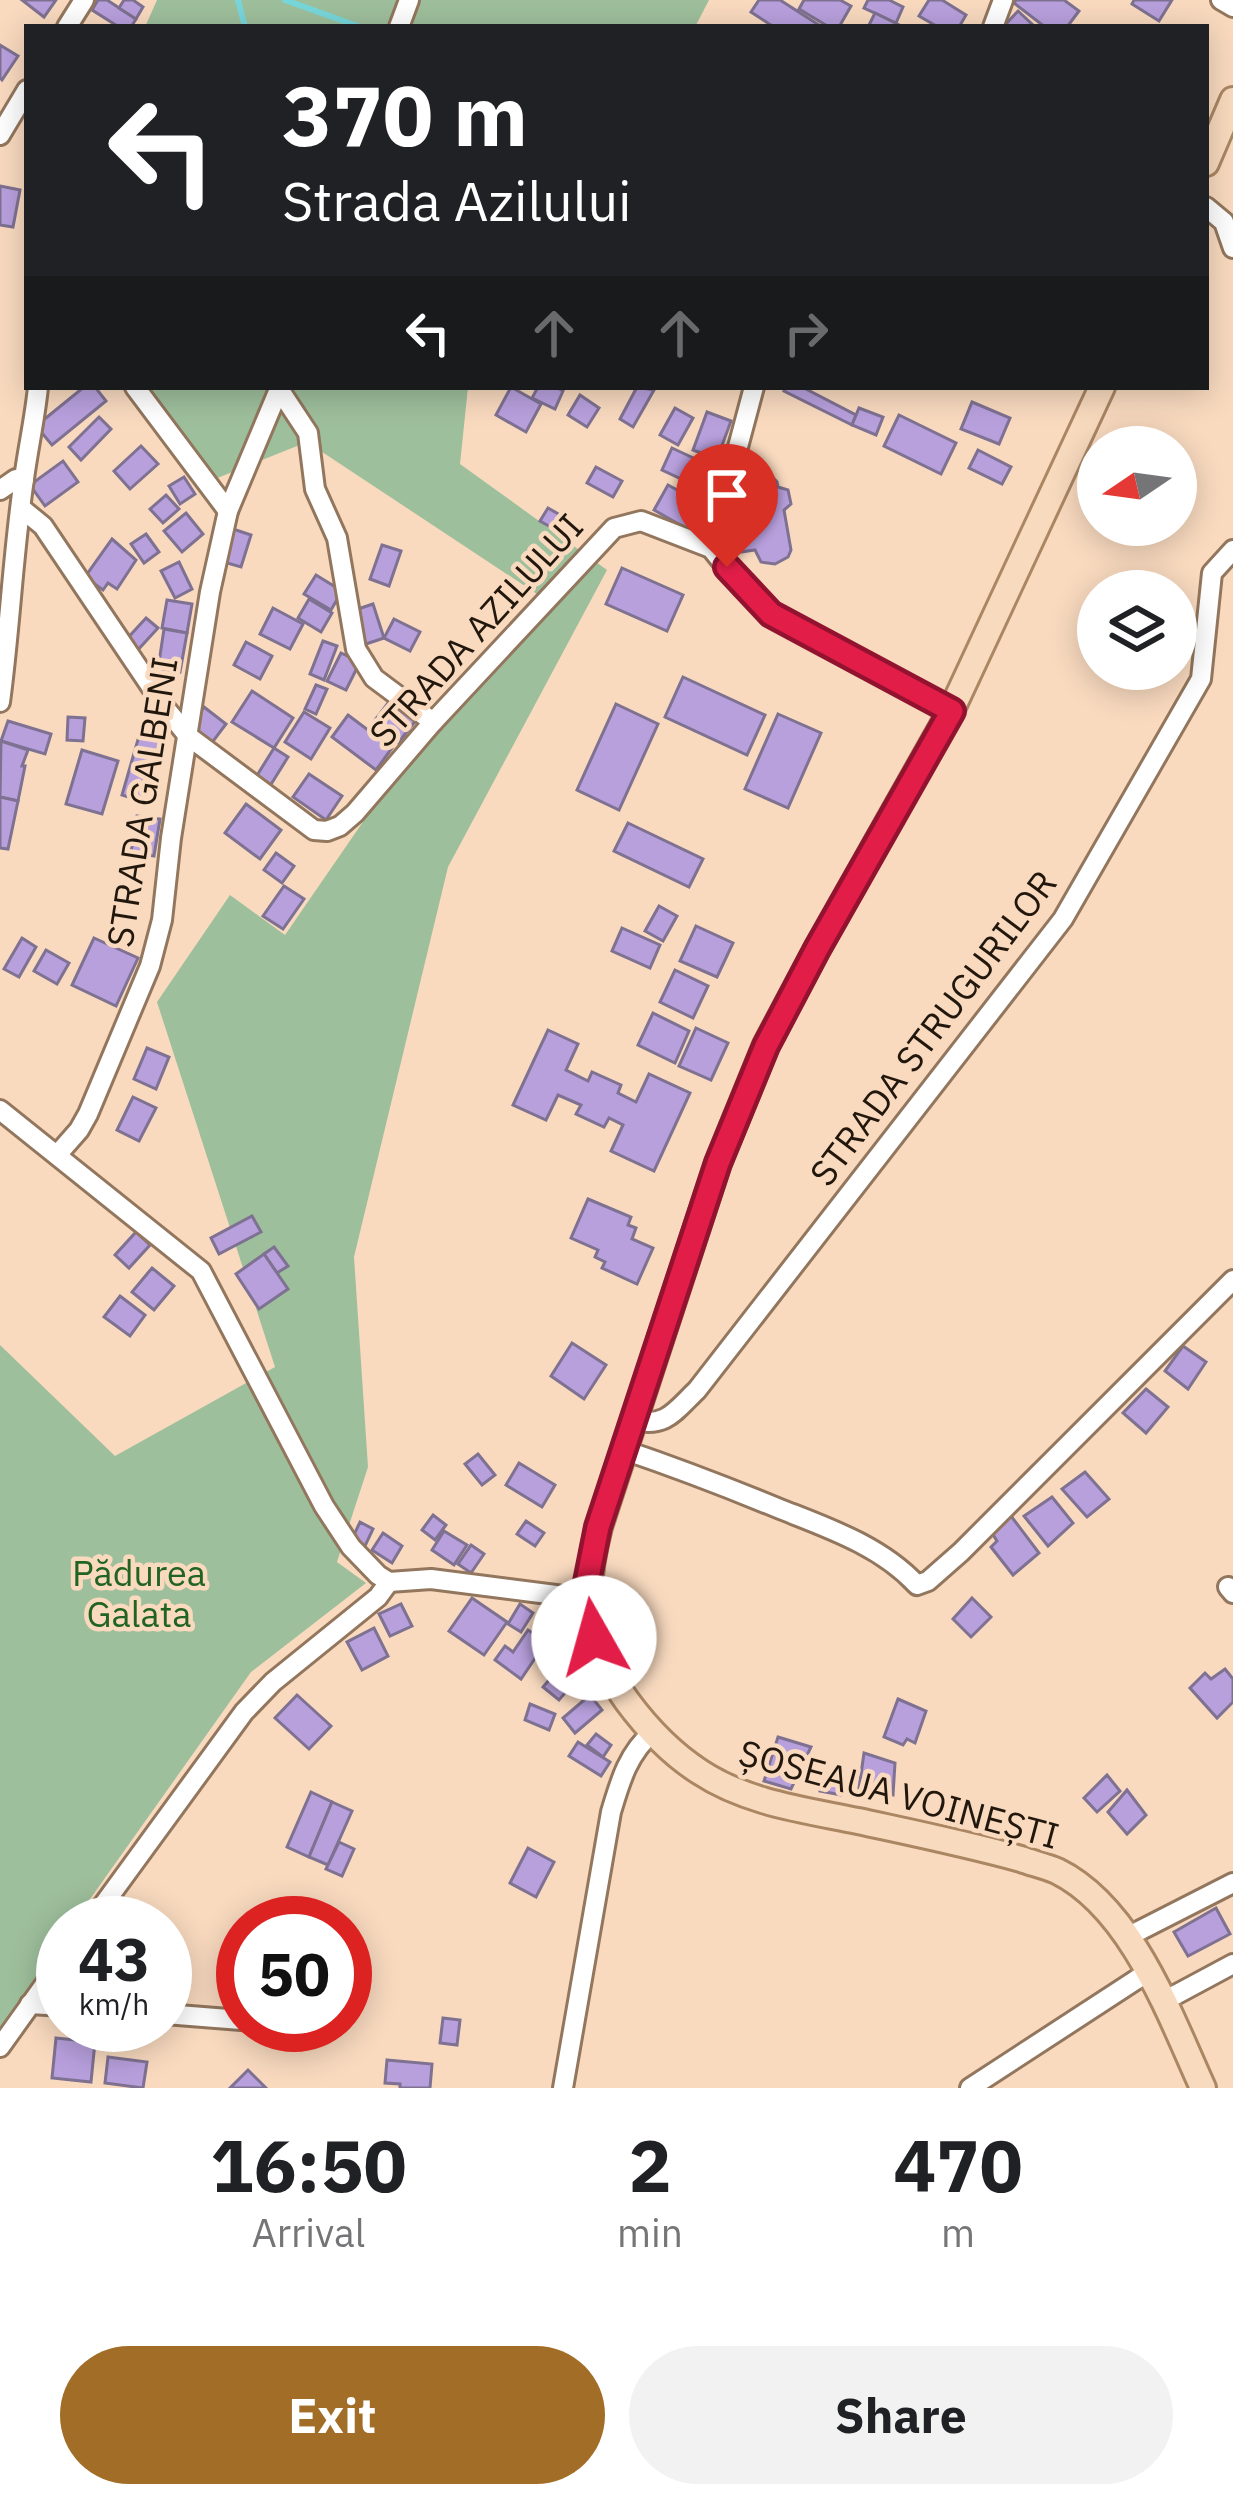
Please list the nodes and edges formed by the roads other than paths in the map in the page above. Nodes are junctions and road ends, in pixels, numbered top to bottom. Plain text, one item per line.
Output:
1 (1221, 0) edge
2 (1233, 7) edge
3 (1233, 100) edge
4 (21, 114) edge
5 (0, 135) edge
6 (1209, 157) edge
7 (1209, 210) edge
8 (1233, 248) edge
9 (38, 390) edge
10 (137, 390) edge
11 (279, 390) edge
12 (281, 390) edge
13 (753, 390) edge
14 (1101, 390) edge
15 (24, 480) junction
16 (0, 490) edge
17 (21, 508) junction
18 (228, 511) junction
19 (711, 548) junction
20 (1233, 550) edge
21 (0, 702) edge
22 (952, 711) junction
23 (434, 722) junction
24 (188, 736) junction
25 (0, 1111) edge
26 (57, 1155) junction
27 (1233, 1280) edge
28 (634, 1420) junction
29 (624, 1450) junction
30 (389, 1582) junction
31 (587, 1599) junction
32 (653, 1732) junction
33 (1233, 1883) edge
34 (109, 1896) edge
35 (1127, 1937) junction
36 (1233, 1964) edge
37 (1148, 1972) junction
38 (36, 1996) edge
39 (1164, 2001) junction
40 (30, 2004) junction
41 (36, 2004) edge
42 (0, 2047) edge
43 (563, 2088) edge
44 (970, 2088) edge
45 (1203, 2088) edge

1 - 2 street
3 - 6 main road
4 - 5 street
7 - 8 street
9 - 15 street
10 - 18 street
11 - 18 street, STRADA GALBENI
12 - 23 street
13 - 19 street
14 - 22 main road, ȘOSEAUA VOINEȘTI
15 - 16 street
15 - 17 street
17 - 21 street
17 - 24 street
18 - 24 street, STRADA GALBENI
19 - 22 street, STRADA AZILULUI
19 - 23 street, STRADA AZILULUI
20 - 28 street, STRADA STRUGURILOR
22 - 28 main road, ȘOSEAUA VOINEȘTI
23 - 24 street, STRADA AZILULUI
24 - 26 street, STRADA GALBENI
25 - 26 street
26 - 30 street
27 - 29 street
28 - 29 main road, ȘOSEAUA VOINEȘTI
29 - 31 main road, ȘOSEAUA VOINEȘTI
30 - 31 street
30 - 34 street
31 - 32 main road, ȘOSEAUA VOINEȘTI
32 - 35 main road, ȘOSEAUA VOINEȘTI
32 - 43 street
33 - 35 street
35 - 37 main road, ȘOSEAUA VOINEȘTI
36 - 39 street
37 - 39 main road, ȘOSEAUA VOINEȘTI
37 - 44 street
38 - 40 street
39 - 45 main road, ȘOSEAUA VOINEȘTI
40 - 41 street
40 - 42 street

